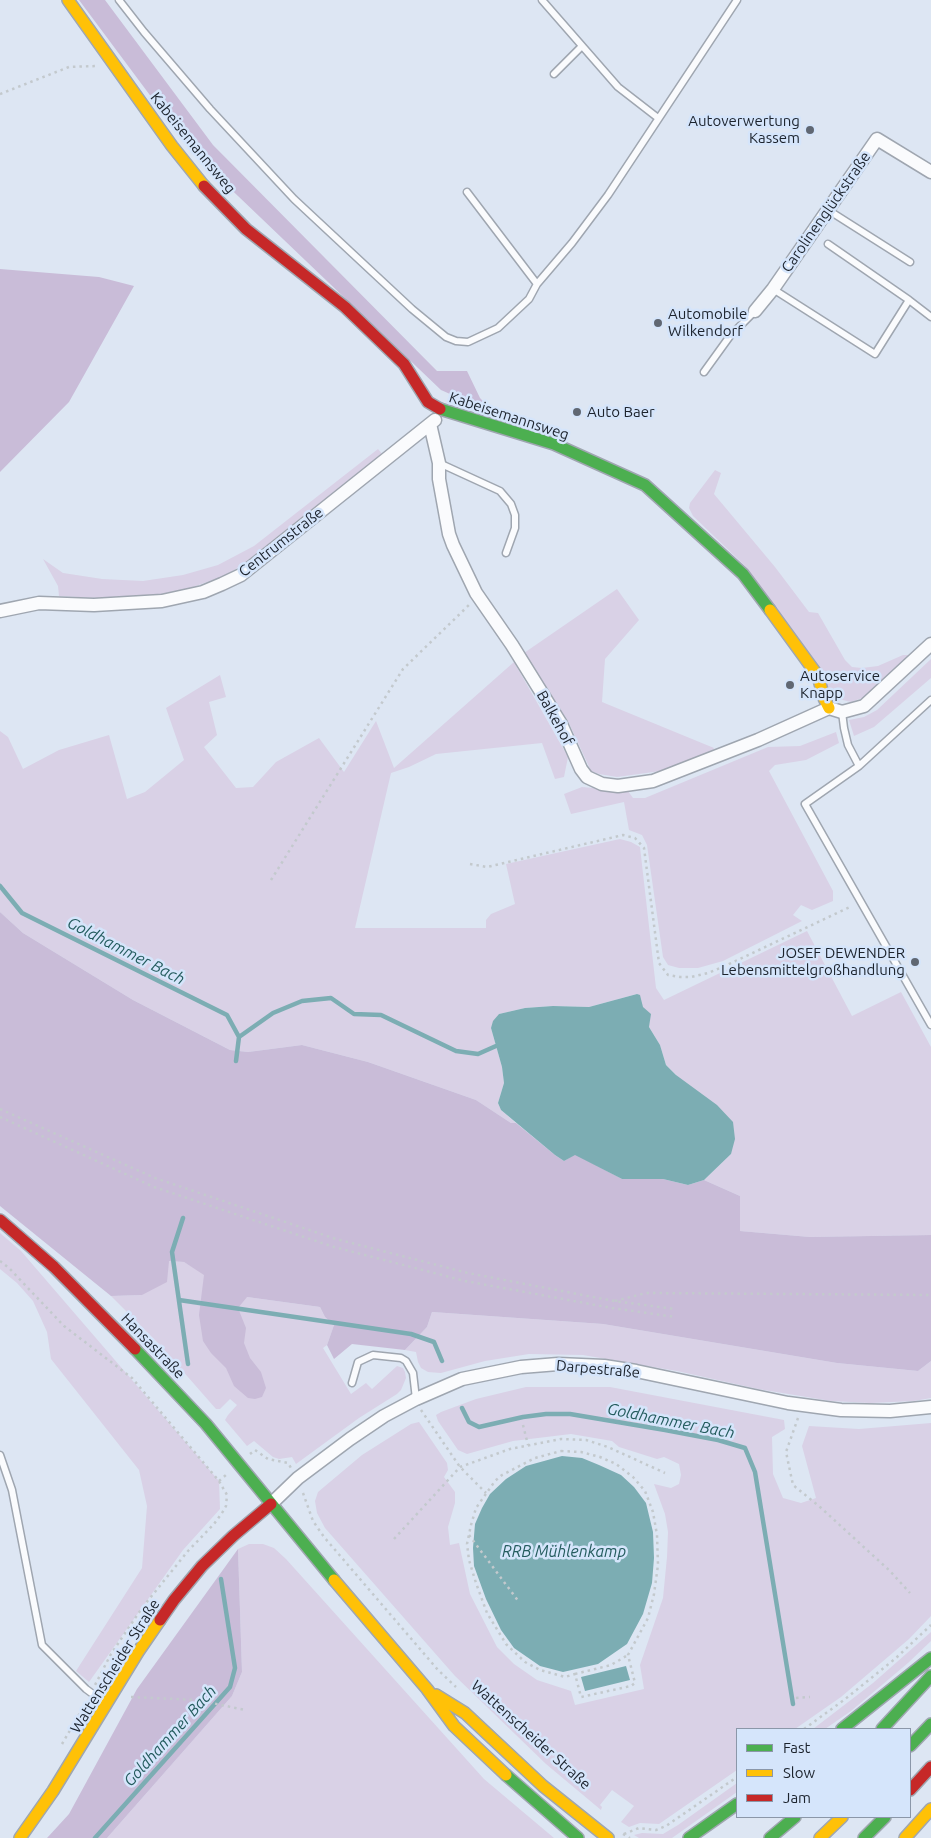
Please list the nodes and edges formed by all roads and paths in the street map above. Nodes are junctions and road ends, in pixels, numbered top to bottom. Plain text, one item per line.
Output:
1 (68, 0) edge
2 (119, 0) edge
3 (542, 0) edge
4 (737, 0) edge
5 (582, 46) junction
6 (114, 67) junction
7 (554, 74) dead end
8 (0, 94) edge
9 (658, 118) junction
10 (931, 172) edge
11 (467, 192) dead end
12 (828, 210) junction
13 (828, 244) dead end
14 (910, 262) dead end
15 (538, 284) junction
16 (773, 289) junction
17 (909, 300) junction
18 (755, 311) joint
19 (931, 317) edge
20 (704, 372) dead end
21 (442, 410) junction
22 (430, 424) junction
23 (439, 463) junction
24 (506, 553) dead end
25 (476, 593) junction
26 (0, 611) edge
27 (931, 644) edge
28 (931, 700) edge
29 (829, 708) junction
30 (842, 712) junction
31 (858, 766) junction
32 (470, 864) dead end
33 (271, 880) dead end
34 (860, 901) junction
35 (931, 1025) edge
36 (0, 1109) edge
37 (0, 1117) edge
38 (0, 1220) edge
39 (0, 1262) edge
40 (931, 1295) edge
41 (614, 1301) junction
42 (612, 1308) junction
43 (675, 1309) dead end
44 (675, 1317) dead end
45 (352, 1383) dead end
46 (416, 1399) junction
47 (803, 1405) junction
48 (931, 1407) edge
49 (523, 1424) dead end
50 (528, 1445) junction
51 (0, 1455) edge
52 (238, 1464) junction
53 (460, 1467) junction
54 (665, 1473) dead end
55 (298, 1478) junction
56 (219, 1481) dead end
57 (486, 1493) junction
58 (271, 1504) junction
59 (468, 1534) junction
60 (394, 1539) dead end
61 (910, 1593) dead end
62 (519, 1602) dead end
63 (931, 1625) edge
64 (628, 1655) junction
65 (931, 1658) edge
66 (575, 1674) junction
67 (931, 1676) edge
68 (427, 1689) junction
69 (458, 1690) dead end
70 (127, 1696) dead end
71 (810, 1697) dead end
72 (796, 1698) dead end
73 (106, 1704) junction
74 (245, 1710) dead end
75 (931, 1724) edge
76 (805, 1728) edge
77 (843, 1728) edge
78 (883, 1728) edge
79 (911, 1745) edge
80 (931, 1767) edge
81 (736, 1778) edge
82 (911, 1789) edge
83 (736, 1805) edge
84 (931, 1809) edge
85 (794, 1818) edge
86 (841, 1818) edge
87 (884, 1818) edge
88 (20, 1838) edge
89 (578, 1838) edge
90 (608, 1838) edge
91 (630, 1838) edge
92 (689, 1838) edge
93 (770, 1838) edge
94 (820, 1838) edge
95 (864, 1838) edge
96 (905, 1838) edge

1 - 6 main road, Kabeisemannsweg
2 - 15 lane
3 - 5 lane
4 - 9 lane
5 - 7 lane
5 - 9 lane
6 - 8 path
6 - 21 main road, Kabeisemannsweg
9 - 15 lane
10 - 12 street, Carolinenglückstraße
11 - 15 lane
12 - 14 lane
12 - 16 street, Carolinenglückstraße
13 - 17 lane
16 - 17 lane
16 - 18 street, Carolinenglückstraße
17 - 19 lane
18 - 20 lane
21 - 22 street, Centrumstraße
21 - 29 main road, Kabeisemannsweg
22 - 23 street, Balkehof
22 - 26 street, Centrumstraße
23 - 24 lane
23 - 25 street, Balkehof
25 - 29 street, Balkehof
25 - 33 path
27 - 30 street
28 - 31 lane
29 - 30 street
30 - 31 lane
31 - 34 lane
32 - 34 path
34 - 35 lane
36 - 41 path
37 - 42 path
38 - 52 main road, Hansastraße
39 - 56 path
40 - 41 path
41 - 42 path
41 - 43 path
42 - 44 path
45 - 46 lane
46 - 47 street, Darpestraße
46 - 53 path
46 - 55 street, Darpestraße
47 - 48 street, Darpestraße
47 - 61 path
49 - 50 path
50 - 53 path
50 - 54 path
51 - 73 lane
52 - 55 path
52 - 58 main road, Hansastraße
53 - 57 path
53 - 60 path
55 - 58 street, Darpestraße
55 - 69 path, Wattenscheider Straße
57 - 59 path
57 - 64 path
58 - 68 main road, Wattenscheider Straße
58 - 73 main road, Wattenscheider Straße
59 - 62 path
59 - 66 path
63 - 76 path
64 - 66 path
64 - 66 path
65 - 77 main road
67 - 78 main road
68 - 89 main road, Wattenscheider Straße
68 - 90 main road, Wattenscheider Straße
70 - 74 path
71 - 72 path
73 - 88 main road, Wattenscheider Straße
75 - 79 main road
80 - 82 main road
81 - 91 path
83 - 92 main road
84 - 96 main road
85 - 93 main road
86 - 94 main road
87 - 95 main road

